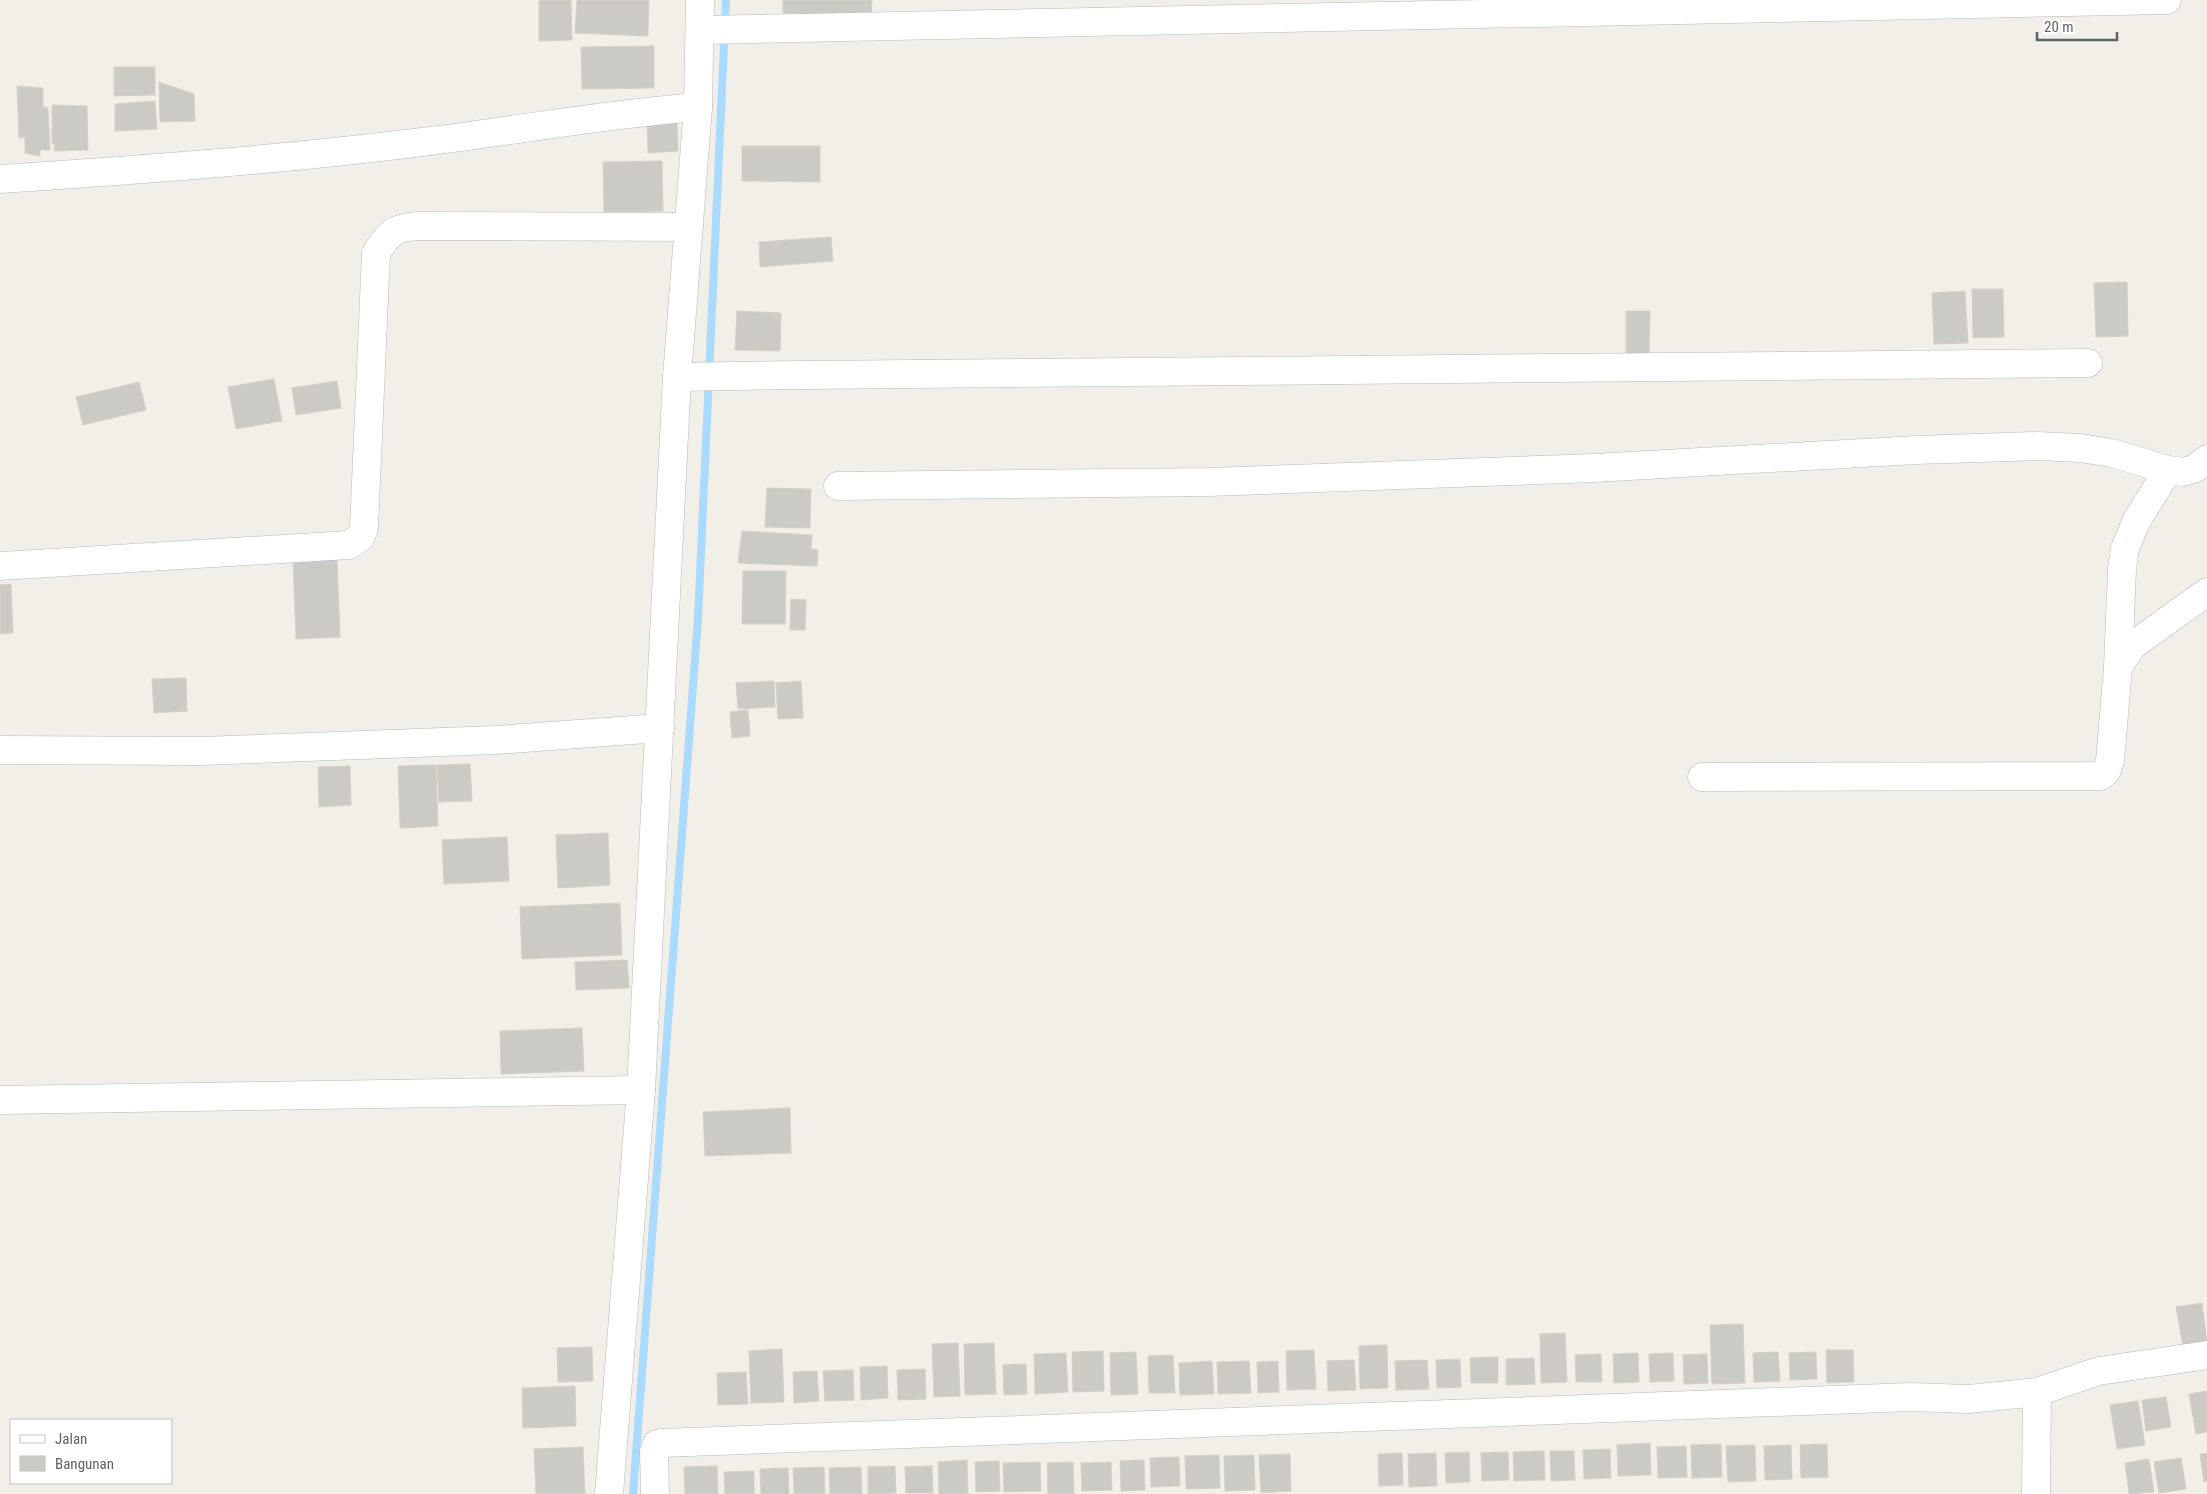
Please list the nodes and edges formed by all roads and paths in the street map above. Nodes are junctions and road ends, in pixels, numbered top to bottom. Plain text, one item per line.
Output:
1 (700, 0) edge
2 (2167, 0) edge
3 (700, 30) junction
4 (698, 107) junction
5 (0, 179) edge
6 (688, 227) junction
7 (2088, 363) dead end
8 (682, 377) junction
9 (2207, 460) edge
10 (2168, 470) junction
11 (838, 486) dead end
12 (0, 566) edge
13 (2207, 592) edge
14 (2118, 667) junction
15 (660, 728) junction
16 (0, 750) edge
17 (1702, 777) dead end
18 (641, 1090) junction
19 (0, 1100) edge
20 (2207, 1354) edge
21 (2037, 1392) junction
22 (609, 1494) edge
23 (655, 1494) edge
24 (2036, 1494) edge

1 - 3 street
2 - 3 street
3 - 4 street
4 - 5 street
4 - 6 street
6 - 8 street
6 - 12 street
7 - 8 street
8 - 15 street
9 - 10 street
10 - 11 street
10 - 14 street
13 - 14 street
14 - 17 street
15 - 16 street
15 - 18 street
18 - 19 street
18 - 22 street
20 - 21 street
21 - 23 street
21 - 24 street

